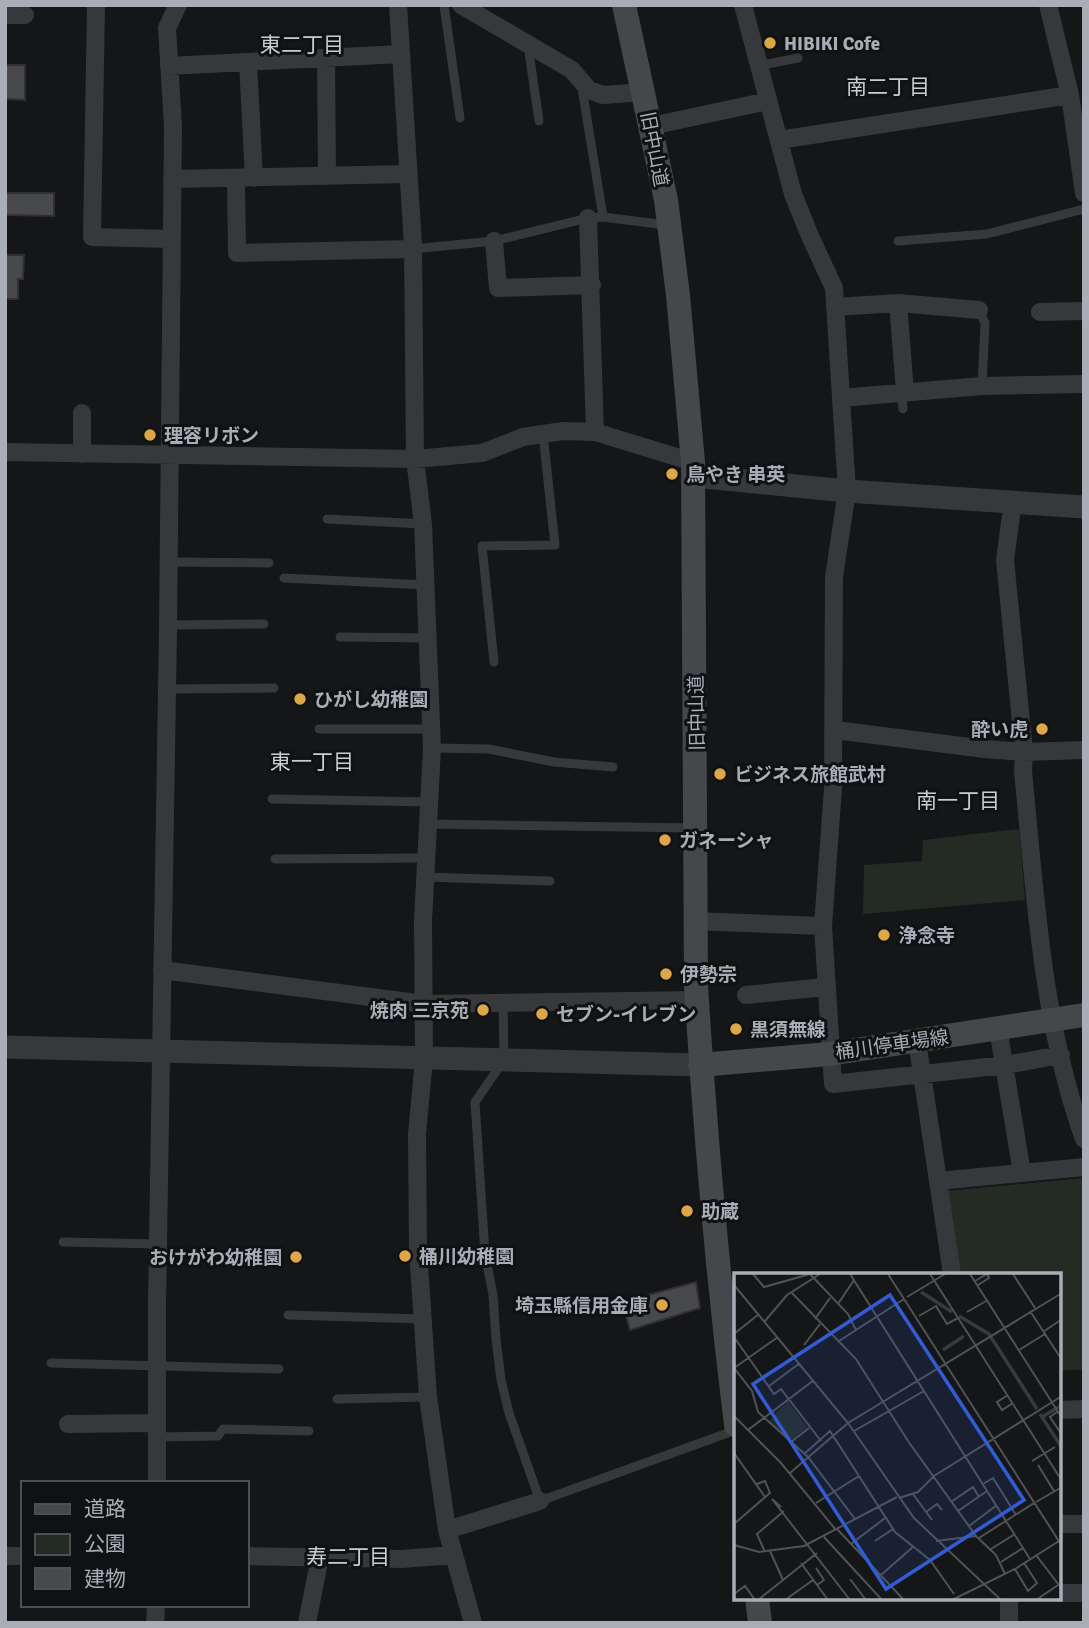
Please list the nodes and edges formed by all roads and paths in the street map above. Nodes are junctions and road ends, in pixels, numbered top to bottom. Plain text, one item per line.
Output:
1 (96, 5) edge
2 (178, 5) edge
3 (398, 5) edge
4 (444, 5) edge
5 (624, 5) edge
6 (743, 5) edge
7 (1048, 5) edge
8 (465, 6) edge
9 (5, 15) edge
10 (25, 15) dead end
11 (528, 43) junction
12 (401, 54) junction
13 (326, 58) junction
14 (797, 58) dead end
15 (248, 62) junction
16 (169, 66) junction
17 (758, 66) junction
18 (582, 82) junction
19 (644, 92) junction
20 (1070, 95) junction
21 (768, 101) junction
22 (460, 118) dead end
23 (539, 121) dead end
24 (651, 126) junction
25 (779, 140) junction
26 (408, 174) junction
27 (327, 176) junction
28 (245, 178) junction
29 (172, 179) junction
30 (1084, 193) edge
31 (1084, 209) edge
32 (596, 218) junction
33 (669, 225) junction
34 (171, 239) junction
35 (898, 241) dead end
36 (494, 242) junction
37 (413, 249) junction
38 (592, 285) junction
39 (898, 303) junction
40 (835, 307) junction
41 (979, 310) joint
42 (1084, 311) edge
43 (1040, 312) dead end
44 (1084, 384) edge
45 (982, 386) junction
46 (841, 398) junction
47 (903, 398) junction
48 (82, 413) dead end
49 (596, 432) junction
50 (543, 434) junction
51 (5, 452) edge
52 (82, 454) junction
53 (169, 454) junction
54 (415, 459) junction
55 (693, 469) junction
56 (847, 491) junction
57 (1013, 501) junction
58 (1084, 507) edge
59 (327, 519) dead end
60 (423, 524) junction
61 (168, 562) junction
62 (269, 562) dead end
63 (284, 578) dead end
64 (425, 585) junction
65 (264, 624) dead end
66 (168, 625) junction
67 (340, 637) dead end
68 (428, 638) junction
69 (494, 662) dead end
70 (274, 688) dead end
71 (166, 689) junction
72 (319, 729) dead end
73 (431, 729) junction
74 (835, 730) junction
75 (432, 748) junction
76 (1084, 750) edge
77 (1024, 752) junction
78 (613, 767) dead end
79 (272, 799) dead end
80 (429, 802) junction
81 (428, 824) junction
82 (696, 828) junction
83 (426, 858) junction
84 (275, 859) dead end
85 (425, 877) junction
86 (550, 881) dead end
87 (694, 921) junction
88 (823, 926) junction
89 (162, 970) junction
90 (825, 987) junction
91 (746, 995) dead end
92 (697, 1000) junction
93 (503, 1001) junction
94 (424, 1004) junction
95 (1084, 1015) edge
96 (1052, 1020) junction
97 (998, 1028) junction
98 (916, 1041) junction
99 (5, 1047) edge
100 (161, 1052) junction
101 (829, 1054) junction
102 (1061, 1055) junction
103 (424, 1059) junction
104 (504, 1060) junction
105 (700, 1065) junction
106 (1005, 1065) junction
107 (922, 1074) junction
108 (1084, 1139) edge
109 (1084, 1167) edge
110 (1022, 1173) junction
111 (938, 1181) junction
112 (63, 1242) dead end
113 (158, 1244) junction
114 (952, 1273) edge
115 (288, 1315) dead end
116 (422, 1319) junction
117 (51, 1363) dead end
118 (157, 1367) junction
119 (279, 1369) dead end
120 (428, 1397) junction
121 (337, 1399) dead end
122 (1084, 1409) edge
123 (734, 1410) edge
124 (1061, 1410) edge
125 (68, 1424) dead end
126 (734, 1428) edge
127 (157, 1430) junction
128 (309, 1431) dead end
129 (157, 1481) edge
130 (540, 1501) junction
131 (1061, 1524) edge
132 (1084, 1524) edge
133 (447, 1530) junction
134 (453, 1555) junction
135 (248, 1556) edge
136 (320, 1557) junction
137 (1061, 1593) edge
138 (1084, 1593) edge
139 (757, 1600) edge
140 (1009, 1600) edge
141 (307, 1623) edge
142 (473, 1623) edge
143 (760, 1623) edge
144 (1009, 1623) edge

1 - 34 street
2 - 16 street
3 - 12 street
4 - 22 lane
5 - 19 main road, 旧中山道
6 - 17 street
7 - 20 street
8 - 11 street
9 - 10 street
11 - 18 street
11 - 23 lane
12 - 13 street
12 - 26 street
13 - 15 street
13 - 27 street
14 - 17 lane
15 - 16 street
15 - 28 street
16 - 29 street
17 - 21 street
18 - 19 street
18 - 32 lane
19 - 24 main road, 旧中山道
20 - 25 street
20 - 30 street
21 - 24 street
21 - 25 street
24 - 33 main road, 旧中山道
25 - 40 street
26 - 27 street
26 - 37 street
27 - 28 street
28 - 29 street
28 - 37 street
29 - 34 street
31 - 35 lane
32 - 33 lane
32 - 36 lane
32 - 38 street
33 - 55 main road, 旧中山道
34 - 53 street
36 - 37 lane
36 - 38 street
37 - 54 street
38 - 49 street
39 - 40 street
39 - 41 street
39 - 47 street
40 - 46 street
41 - 45 lane
42 - 43 street
44 - 45 street
45 - 47 street
46 - 47 street
46 - 56 street
48 - 52 street
49 - 50 street
49 - 55 street
50 - 54 street
50 - 69 lane
51 - 52 street
52 - 53 street
53 - 54 street
53 - 61 street
54 - 60 street
55 - 56 street
55 - 82 main road, 旧中山道
56 - 57 street
56 - 74 street
57 - 58 street
57 - 77 street
59 - 60 lane
60 - 64 street
61 - 62 lane
61 - 66 street
63 - 64 lane
64 - 68 street
65 - 66 lane
66 - 71 street
67 - 68 lane
68 - 73 street
70 - 71 lane
71 - 89 street
72 - 73 lane
73 - 75 street
74 - 77 street
74 - 88 street
75 - 78 lane
75 - 80 street
76 - 77 street
77 - 96 street
79 - 80 lane
80 - 81 street
81 - 82 lane
81 - 83 street
82 - 87 main road, 旧中山道
83 - 84 lane
83 - 85 street
85 - 86 lane
85 - 94 street
87 - 88 street
87 - 92 main road, 旧中山道
88 - 90 street
89 - 94 street
89 - 100 street
90 - 91 street
90 - 101 street
92 - 93 street
92 - 105 main road, 旧中山道
93 - 94 street
93 - 104 lane
94 - 103 street
95 - 96 main road, 桶川停車場線
96 - 97 main road, 桶川停車場線
96 - 102 street
97 - 98 main road, 桶川停車場線
97 - 106 street
98 - 101 main road, 桶川停車場線
98 - 107 street
99 - 100 street
100 - 103 street
100 - 113 street
101 - 105 main road, 桶川停車場線
101 - 107 street
102 - 106 street
102 - 108 street
103 - 104 street
103 - 116 street
104 - 105 street
104 - 130 lane
105 - 123 main road, 旧中山道
106 - 107 street
106 - 110 street
107 - 111 street
109 - 110 street
110 - 111 street
111 - 114 street
112 - 113 lane
113 - 118 street
115 - 116 lane
116 - 120 street
117 - 118 lane
118 - 119 lane
118 - 127 street
120 - 121 lane
120 - 133 street
122 - 124 street
125 - 127 street
126 - 130 lane
127 - 128 lane
127 - 129 street
130 - 133 street
131 - 132 street
133 - 134 street
134 - 136 street
134 - 142 street
135 - 136 street
136 - 141 street
137 - 138 street
139 - 143 main road
140 - 144 street

